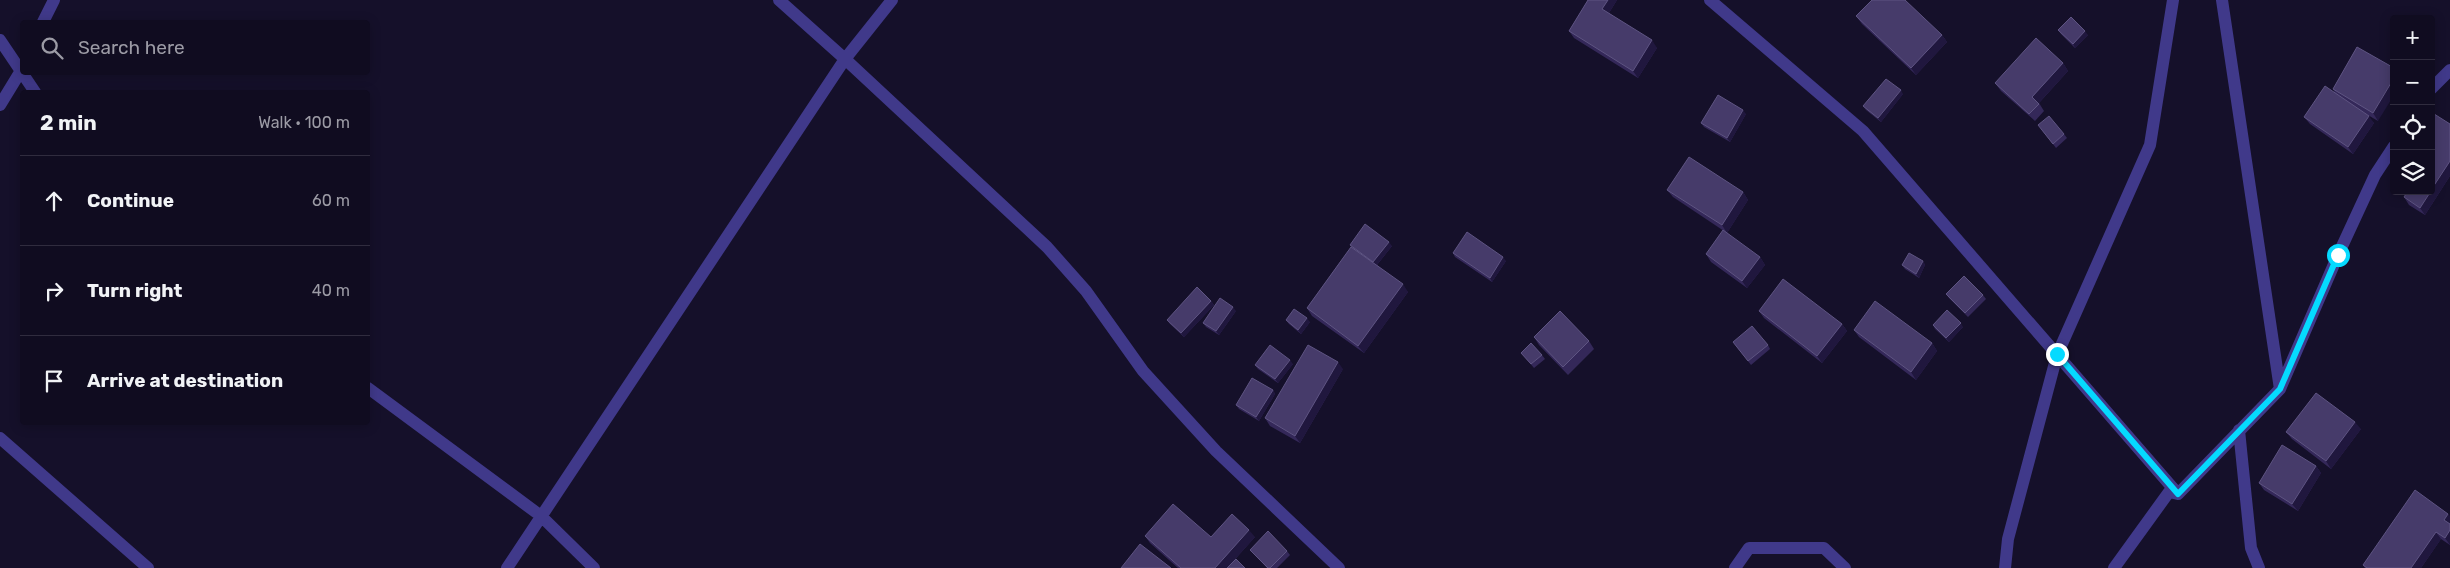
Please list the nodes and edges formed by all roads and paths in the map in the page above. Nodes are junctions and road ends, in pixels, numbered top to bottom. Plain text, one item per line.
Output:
1 (54, 0) edge
2 (779, 0) edge
3 (892, 0) edge
4 (1710, 0) edge
5 (2173, 0) edge
6 (2222, 0) edge
7 (44, 20) edge
8 (0, 40) edge
9 (845, 59) junction
10 (20, 67) edge
11 (2450, 70) edge
12 (20, 73) edge
13 (25, 75) edge
14 (2435, 85) edge
15 (34, 90) edge
16 (0, 105) edge
17 (2391, 150) edge
18 (2057, 354) junction
19 (370, 389) edge
20 (2280, 389) junction
21 (2239, 430) junction
22 (0, 438) edge
23 (2178, 494) junction
24 (541, 516) junction
25 (148, 568) edge
26 (506, 568) edge
27 (594, 568) edge
28 (1339, 568) edge
29 (1735, 568) edge
30 (1845, 568) edge
31 (2005, 568) edge
32 (2114, 568) edge
33 (2259, 568) edge

1 - 7 street
2 - 9 street
3 - 9 street
4 - 18 street
5 - 18 street
6 - 20 street
8 - 10 street
9 - 24 street
9 - 28 street
11 - 14 street
12 - 16 street
13 - 15 street
17 - 20 street
18 - 23 street
18 - 31 street
19 - 24 street
20 - 21 street
21 - 23 street
21 - 33 street
22 - 25 street
23 - 32 street
24 - 26 street
24 - 27 street
29 - 30 street

